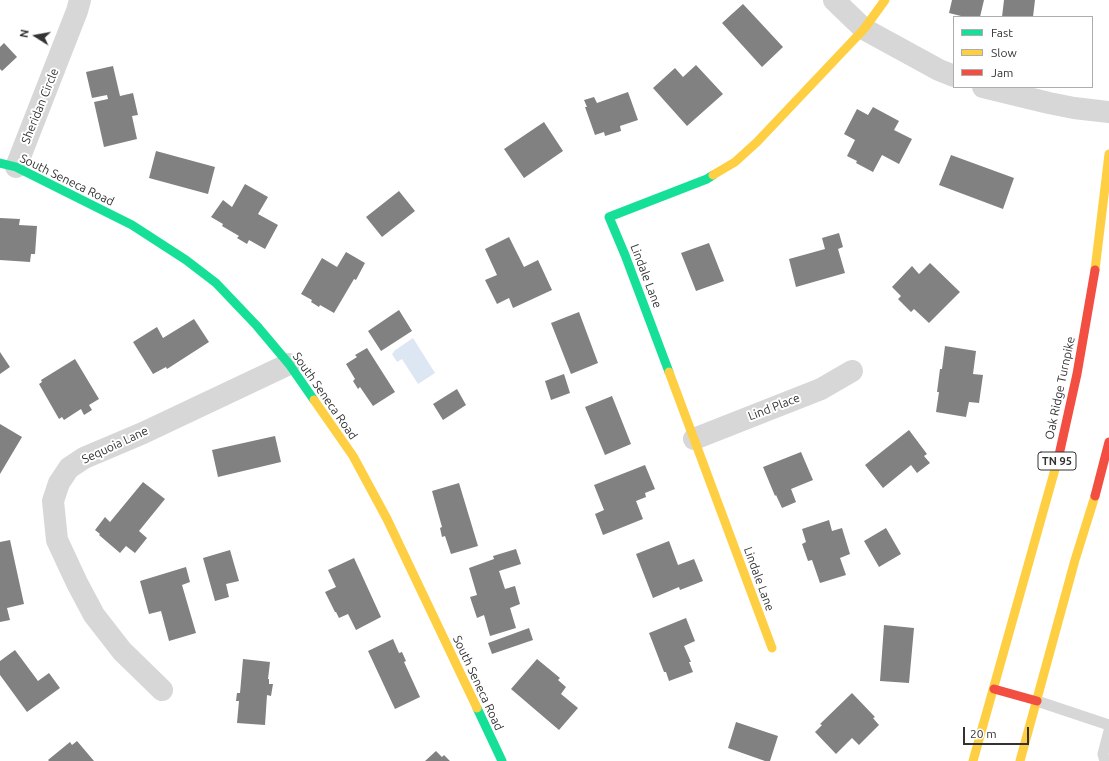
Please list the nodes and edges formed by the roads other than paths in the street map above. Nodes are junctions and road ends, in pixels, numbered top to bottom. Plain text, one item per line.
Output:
1 (80, 0) edge
2 (834, 0) edge
3 (885, 0) edge
4 (864, 28) junction
5 (953, 76) edge
6 (986, 88) edge
7 (1109, 112) edge
8 (1109, 154) edge
9 (8, 165) edge
10 (289, 364) junction
11 (852, 371) dead end
12 (694, 438) junction
13 (1109, 442) edge
14 (772, 648) dead end
15 (994, 689) junction
16 (162, 690) dead end
17 (1037, 701) junction
18 (1109, 725) edge
19 (1109, 731) edge
20 (502, 761) edge
21 (973, 761) edge
22 (1020, 761) edge
23 (1105, 761) edge

1 - 9 street, Sheridan Circle
2 - 4 street
3 - 4 main road
4 - 5 street
4 - 12 main road, Lindale Lane
6 - 7 street
8 - 15 main road, Oak Ridge Turnpike / TN 95
9 - 10 main road, South Seneca Road
10 - 16 street, Sequoia Lane
10 - 20 main road, South Seneca Road
11 - 12 street, Lind Place
12 - 14 main road, Lindale Lane
13 - 17 main road
15 - 17 main road
15 - 21 main road, Oak Ridge Turnpike / TN 95
17 - 18 lane
17 - 22 main road
19 - 23 lane

